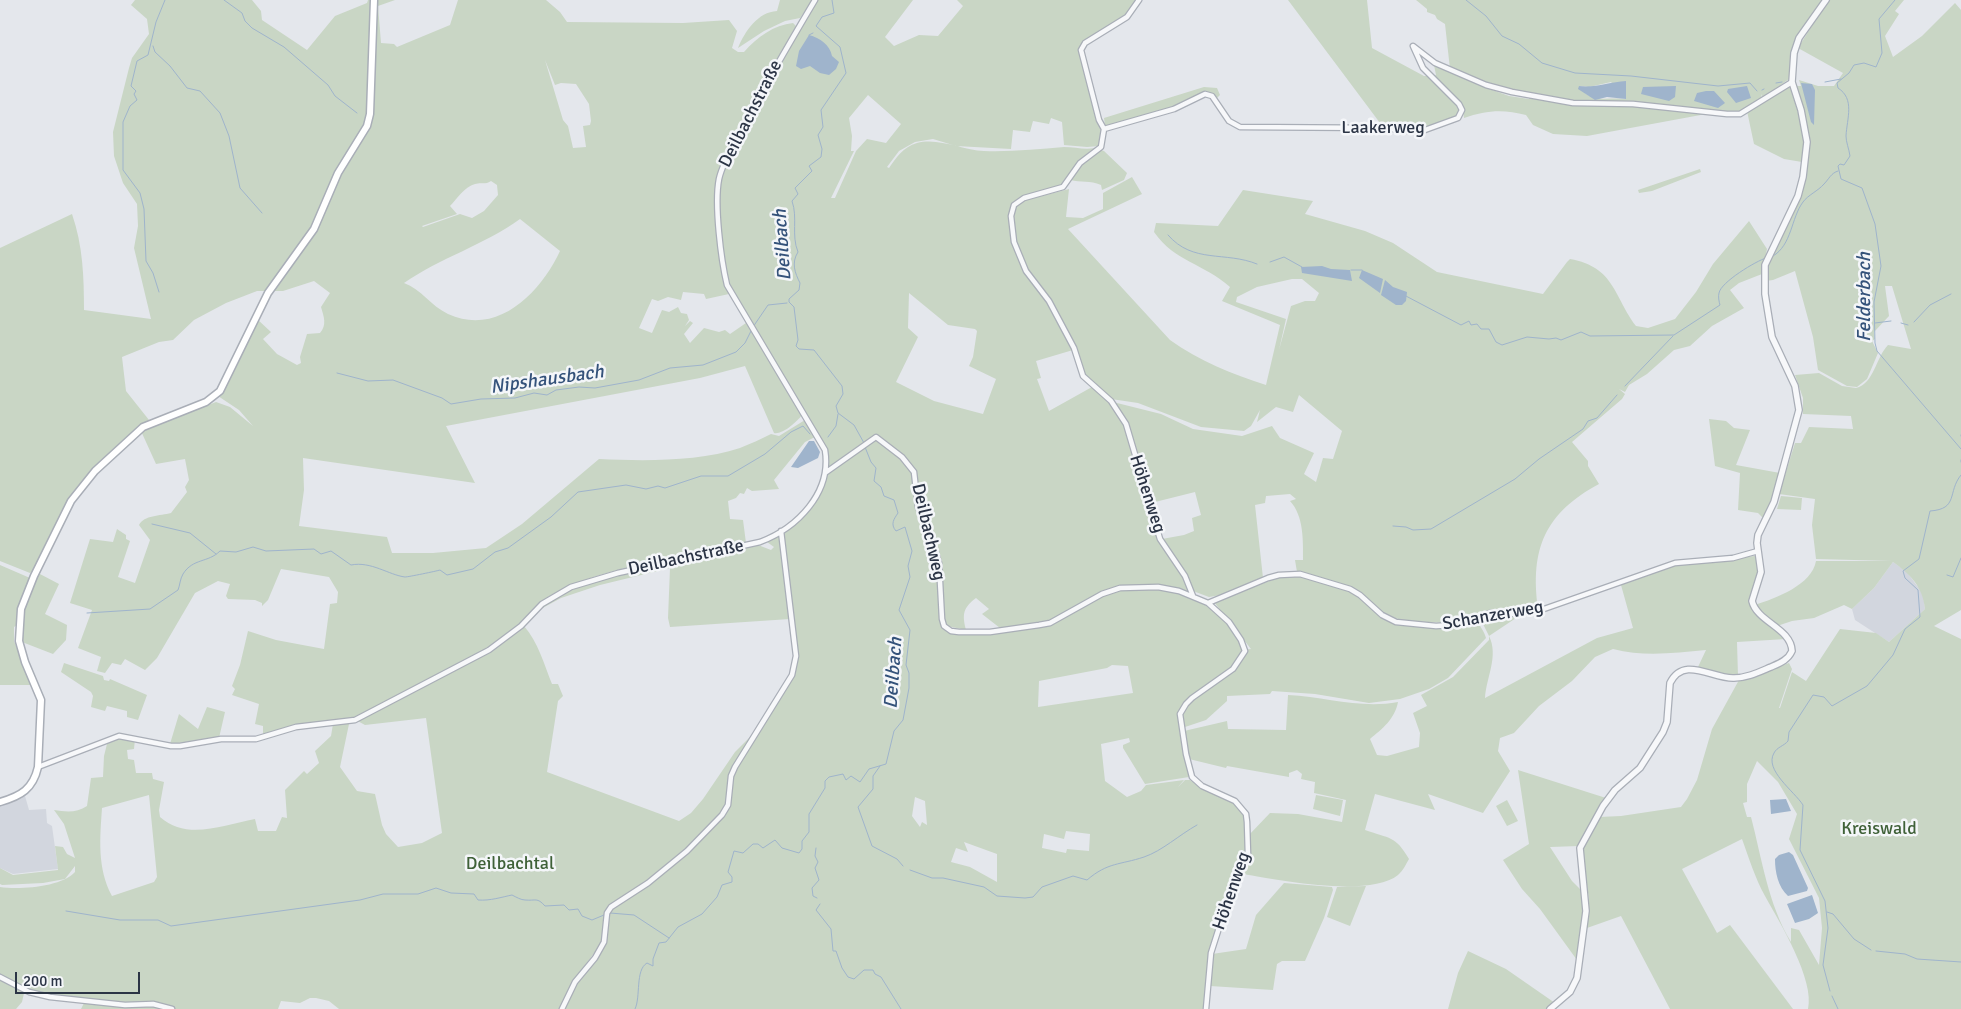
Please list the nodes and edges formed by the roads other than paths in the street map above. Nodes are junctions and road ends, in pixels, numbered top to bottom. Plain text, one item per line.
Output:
1 (374, 0) edge
2 (815, 0) edge
3 (1139, 0) edge
4 (1826, 0) edge
5 (1792, 82) junction
6 (1104, 129) junction
7 (825, 473) junction
8 (781, 532) junction
9 (1758, 551) junction
10 (1193, 596) junction
11 (1208, 603) junction
12 (38, 767) junction
13 (0, 802) edge
14 (0, 977) edge
15 (172, 1009) edge
16 (562, 1009) edge
17 (1206, 1009) edge
18 (1550, 1009) edge

1 - 12 main road
2 - 7 street, Deilbachstraße
3 - 6 street
4 - 5 street
5 - 6 street, Laakerweg
5 - 9 street
6 - 10 street, Höhenweg
7 - 8 street, Deilbachstraße
7 - 10 street, Deilbachweg
8 - 12 street, Deilbachstraße
8 - 16 street
9 - 11 street, Schanzerweg
9 - 18 street
10 - 11 street, Höhenweg
11 - 17 street, Höhenweg
12 - 13 main road
14 - 15 street

